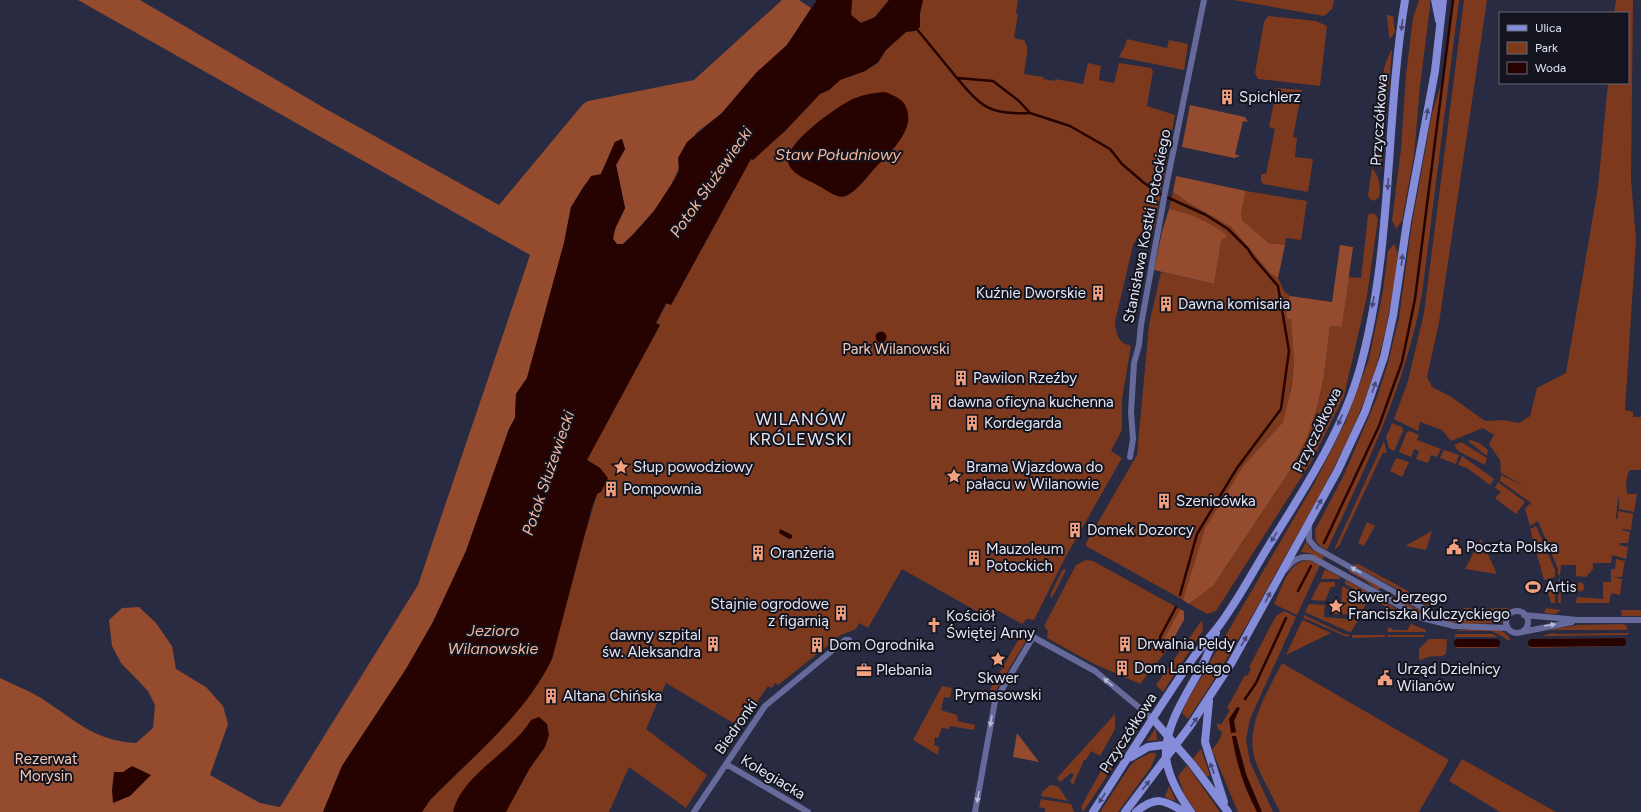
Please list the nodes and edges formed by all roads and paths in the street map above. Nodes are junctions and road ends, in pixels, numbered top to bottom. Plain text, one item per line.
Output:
1 (1204, 0) edge
2 (1435, 0) edge
3 (1444, 0) edge
4 (1405, 2) edge
5 (1440, 27) junction
6 (1130, 457) dead end
7 (1310, 520) junction
8 (1280, 576) junction
9 (1524, 614) junction
10 (1507, 617) junction
11 (1578, 620) junction
12 (1641, 620) edge
13 (1219, 625) junction
14 (1507, 628) junction
15 (1522, 632) junction
16 (849, 640) dead end
17 (1210, 698) junction
18 (1153, 719) junction
19 (1169, 736) junction
20 (1167, 744) junction
21 (1177, 744) junction
22 (1166, 758) junction
23 (1127, 760) junction
24 (726, 764) junction
25 (1227, 809) edge
26 (798, 810) edge
27 (694, 812) edge
28 (808, 812) edge
29 (975, 812) edge
30 (1093, 812) edge
31 (1125, 812) edge
32 (1136, 812) edge
33 (1184, 812) edge
34 (1191, 812) edge

1 - 6 street, Stanisława Kostki Potockiego
2 - 5 main road
3 - 5 main road
4 -> 13 main road, Przyczółkowa
7 -> 5 main road
7 - 8 main road
10 -> 7 street
8 - 14 street
17 -> 8 main road
9 - 10 street
9 - 11 street
9 - 15 street
10 - 14 street
11 - 12 street
15 -> 11 street
13 - 18 main road, Przyczółkowa
13 - 19 main road
14 - 15 street
16 - 24 street, Biedronki
21 -> 17 main road
25 -> 17 main road
18 - 19 main road
18 - 23 main road, Przyczółkowa
18 -> 29 street
19 - 20 main road
19 - 21 main road
20 - 21 main road
20 - 22 main road
20 - 23 main road
21 - 22 main road
21 - 25 main road
31 -> 22 main road
22 - 34 main road
23 -> 30 main road, Przyczółkowa
24 - 26 street, Kolegiacka
24 - 27 street, Biedronki
26 - 28 street, Kolegiacka
32 - 33 main road

